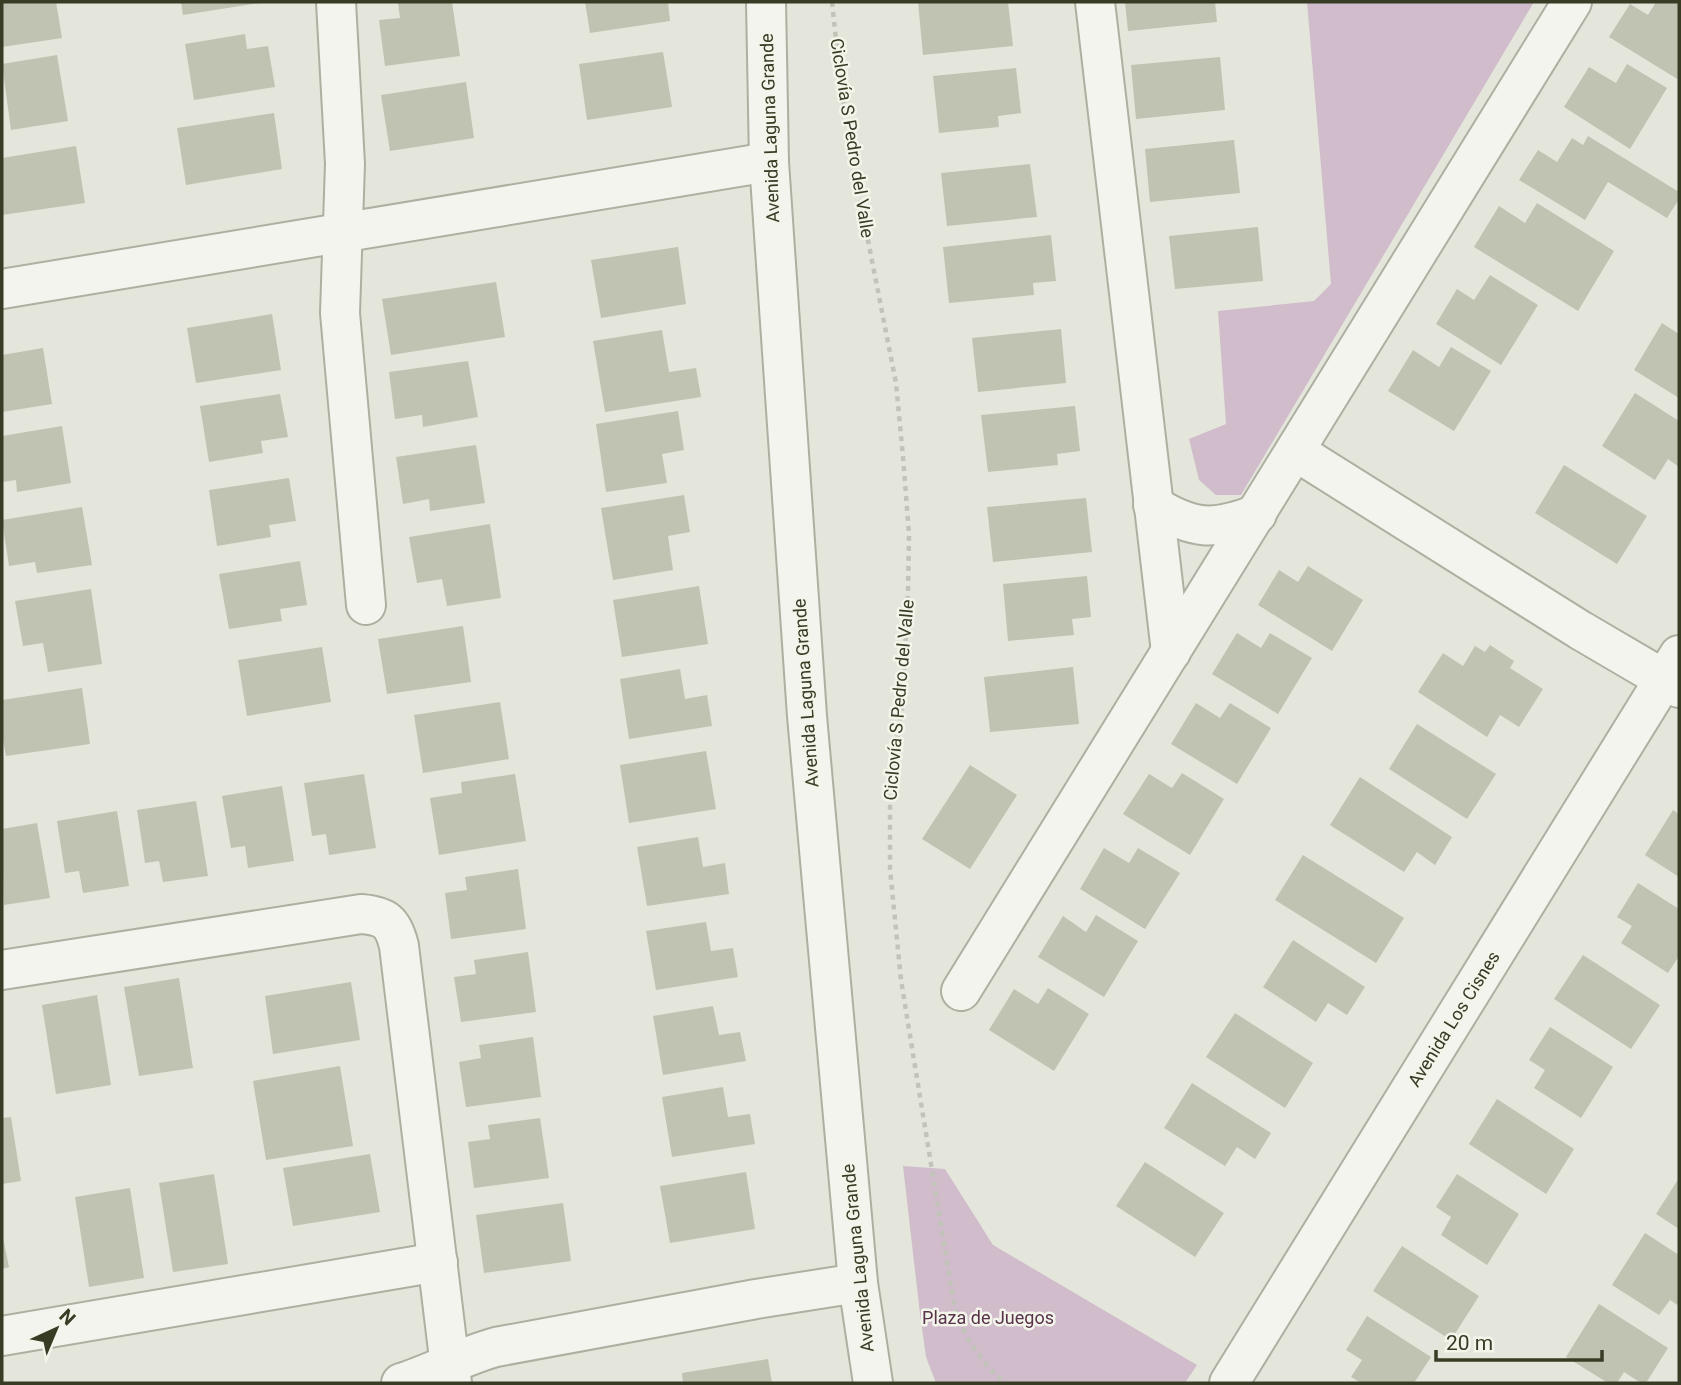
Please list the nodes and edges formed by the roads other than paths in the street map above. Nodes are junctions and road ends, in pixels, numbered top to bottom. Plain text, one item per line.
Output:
1 (336, 2) edge
2 (766, 2) edge
3 (1095, 2) edge
4 (1572, 2) edge
5 (769, 162) junction
6 (342, 233) junction
7 (2, 289) edge
8 (1294, 451) junction
9 (1153, 505) junction
10 (1257, 514) junction
11 (366, 605) dead end
12 (1171, 652) junction
13 (1674, 674) edge
14 (2, 970) edge
15 (961, 991) dead end
16 (438, 1262) junction
17 (858, 1283) junction
18 (2, 1336) edge
19 (451, 1373) edge
20 (401, 1383) edge
21 (873, 1383) edge
22 (1228, 1383) edge

1 - 6 street
2 - 5 street, Avenida Laguna Grande
3 - 9 street
4 - 8 street
5 - 6 street
5 - 17 street, Avenida Laguna Grande
6 - 7 street
6 - 11 street
8 - 10 street
8 - 13 street
9 - 10 street
9 - 12 street
10 - 12 street
12 - 15 street
13 - 22 street, Avenida Los Cisnes
14 - 16 street
16 - 18 street
16 - 19 street
17 - 19 street
17 - 21 street, Avenida Laguna Grande
19 - 20 street

